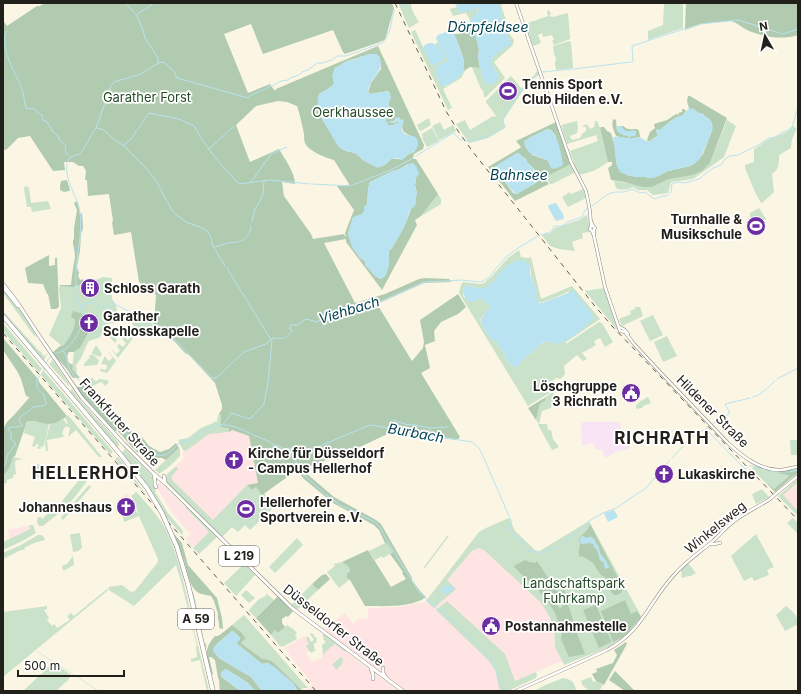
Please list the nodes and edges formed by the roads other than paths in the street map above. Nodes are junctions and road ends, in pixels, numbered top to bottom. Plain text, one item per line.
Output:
1 (516, 3) edge
2 (3, 284) edge
3 (4, 289) edge
4 (3, 316) edge
5 (3, 320) edge
6 (33, 326) junction
7 (620, 327) junction
8 (630, 338) junction
9 (42, 364) junction
10 (77, 384) dead end
11 (77, 392) junction
12 (797, 467) edge
13 (154, 474) junction
14 (164, 476) dead end
15 (798, 476) edge
16 (159, 478) junction
17 (156, 481) junction
18 (166, 484) junction
19 (156, 487) dead end
20 (187, 505) joint
21 (714, 535) dead end
22 (720, 535) junction
23 (709, 544) junction
24 (370, 667) junction
25 (383, 668) dead end
26 (373, 679) dead end
27 (387, 679) junction
28 (212, 691) edge
29 (403, 691) edge
30 (516, 691) edge

1 - 7 main road, Hildener Straße
2 - 6 main road, Frankfurter Straße / L 219
3 - 6 main road, Frankfurter Straße / L 219
4 - 9 highway, A 59
5 - 9 highway, A 59
6 - 11 main road, Frankfurter Straße / L 219
7 - 8 main road, Hildener Straße
7 - 8 main road, Hildener Straße
8 - 12 main road, Hildener Straße
9 - 28 highway, A 59, bridge
10 - 11 main road
11 - 13 main road, Frankfurter Straße / L 219
13 - 16 main road, Frankfurter Straße / L 219
13 - 17 main road
14 - 18 main road
15 - 22 main road, Winkelsweg, bridge
16 - 17 main road
16 - 18 main road, Frankfurter Straße / L 219
17 - 19 main road
18 - 20 main road, Frankfurter Straße / L 219
20 - 24 main road, Düsseldorfer Straße / L 219
21 - 22 main road
22 - 23 main road, Winkelsweg
22 - 23 main road
23 - 30 main road, Winkelsweg
24 - 26 main road
24 - 27 main road, Düsseldorfer Straße / L 219
25 - 27 main road
27 - 29 main road, Düsseldorfer Straße / L 219

